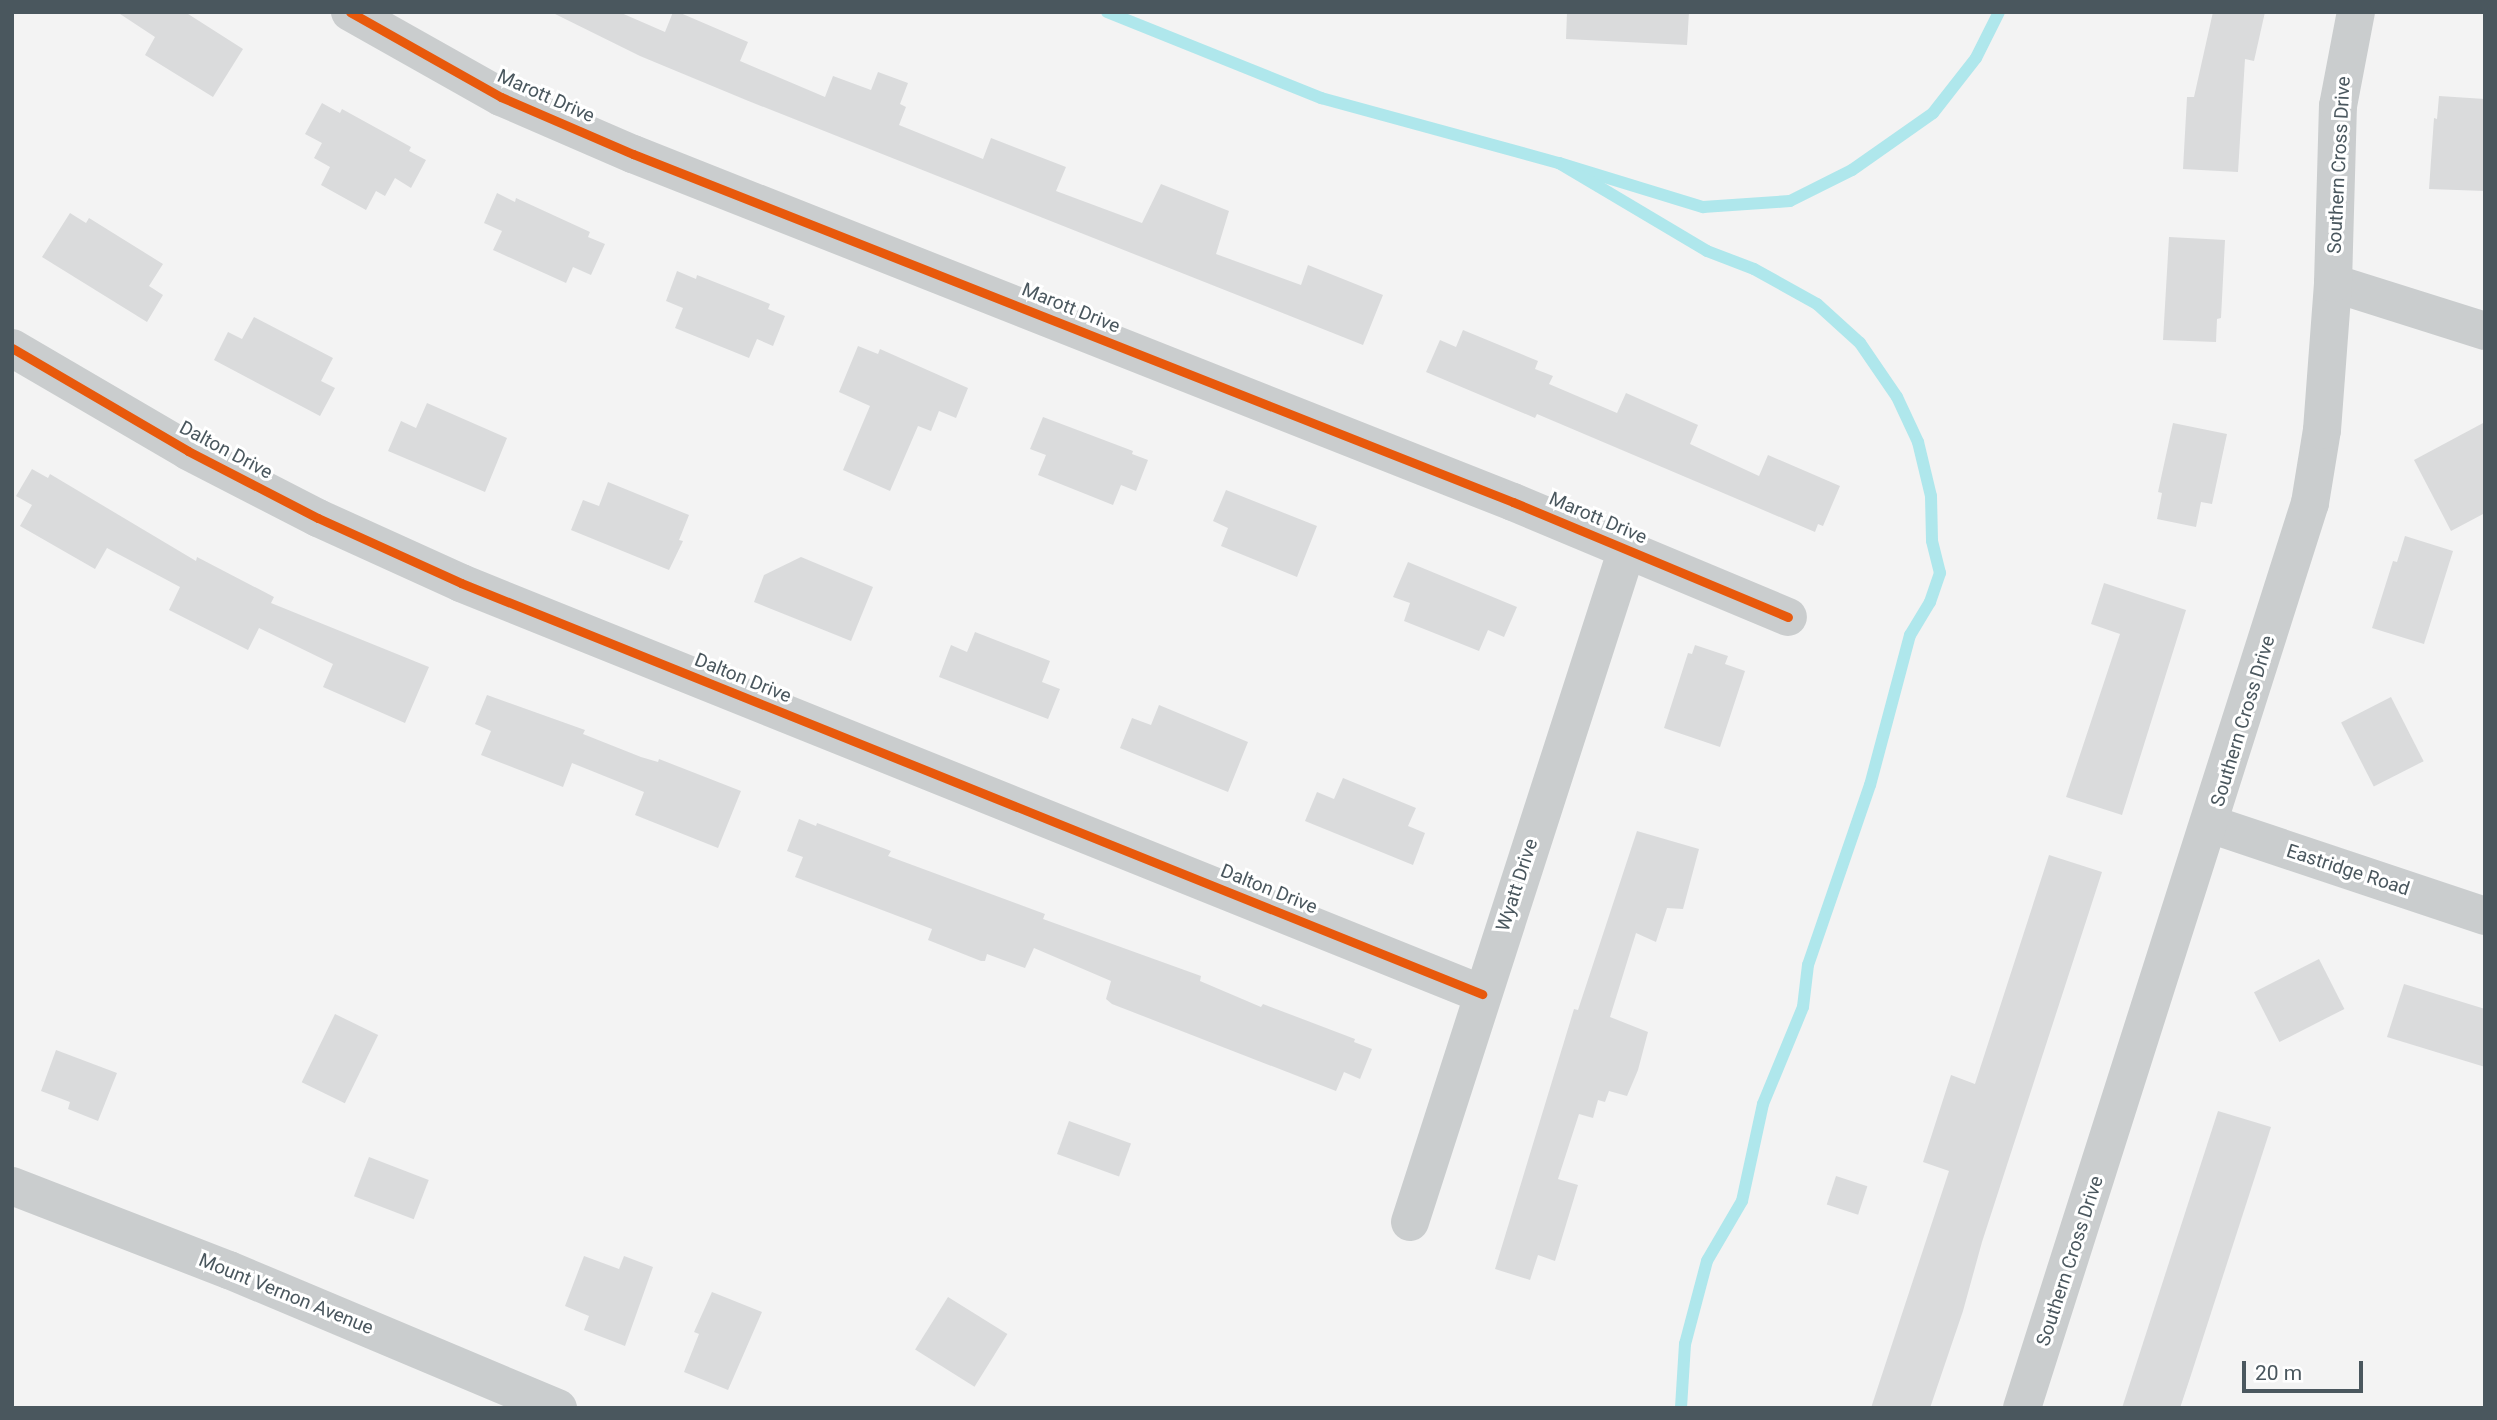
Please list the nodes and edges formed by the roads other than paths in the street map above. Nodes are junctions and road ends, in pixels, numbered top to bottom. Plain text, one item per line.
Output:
1 (350, 12) edge
2 (2356, 12) edge
3 (2333, 282) junction
4 (2485, 331) edge
5 (12, 348) edge
6 (1627, 549) junction
7 (1788, 617) dead end
8 (2210, 824) junction
9 (2485, 916) edge
10 (1482, 994) junction
11 (12, 1186) edge
12 (1410, 1222) dead end
13 (558, 1408) edge
14 (2022, 1408) edge

1 - 6 street, Marott Drive
2 - 3 street, Southern Cross Drive
3 - 4 street
3 - 8 street, Southern Cross Drive
5 - 10 street, Dalton Drive
6 - 7 street, Marott Drive
6 - 10 street, Wyatt Drive
8 - 9 street, Eastridge Road
8 - 14 street, Southern Cross Drive
10 - 12 street, Wyatt Drive
11 - 13 street, Mount Vernon Avenue

